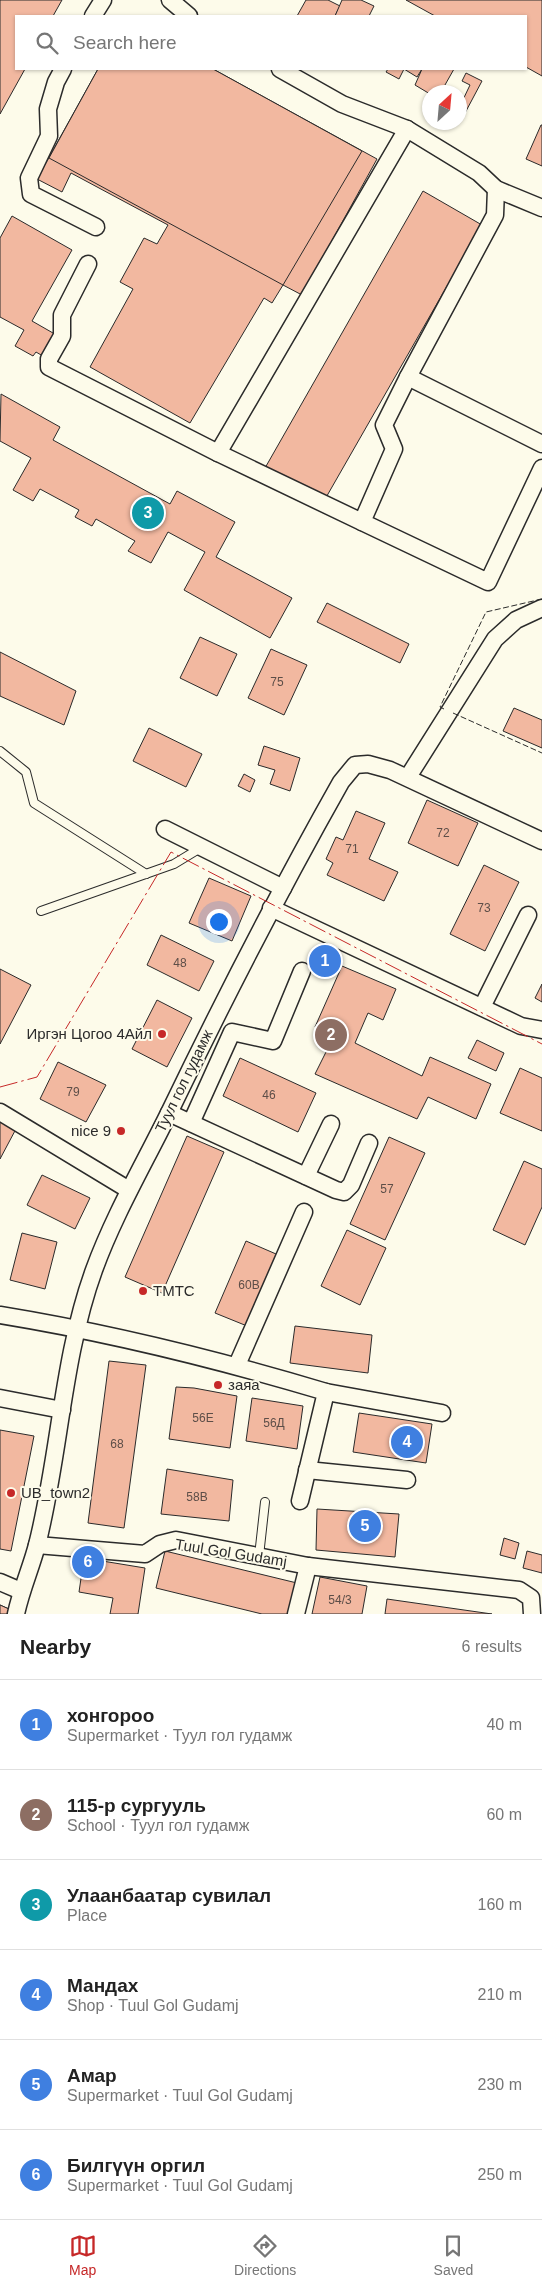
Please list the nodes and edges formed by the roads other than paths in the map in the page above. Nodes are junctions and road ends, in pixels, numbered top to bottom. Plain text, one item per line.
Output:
1 (102, 0) edge
2 (170, 0) edge
3 (94, 15) edge
4 (188, 15) edge
5 (63, 70) edge
6 (282, 70) edge
7 (408, 129) junction
8 (496, 189) junction
9 (542, 208) edge
10 (96, 227) dead end
11 (88, 264) dead end
12 (408, 377) junction
13 (542, 444) edge
14 (218, 452) junction
15 (542, 468) edge
16 (362, 522) junction
17 (542, 608) edge
18 (0, 751) edge
19 (408, 777) junction
20 (166, 829) dead end
21 (542, 840) edge
22 (202, 847) junction
23 (146, 874) junction
24 (283, 888) junction
25 (271, 908) junction
26 (42, 911) dead end
27 (528, 915) dead end
28 (302, 971) dead end
29 (482, 1007) junction
30 (542, 1030) edge
31 (0, 1112) edge
32 (169, 1113) junction
33 (190, 1123) junction
34 (331, 1124) dead end
35 (369, 1144) dead end
36 (306, 1176) junction
37 (129, 1190) junction
38 (304, 1212) dead end
39 (0, 1315) edge
40 (78, 1329) junction
41 (237, 1365) junction
42 (326, 1392) junction
43 (0, 1398) edge
44 (62, 1410) junction
45 (442, 1412) dead end
46 (307, 1470) junction
47 (407, 1480) dead end
48 (300, 1501) dead end
49 (265, 1502) dead end
50 (37, 1545) junction
51 (259, 1556) junction
52 (308, 1566) junction
53 (0, 1582) edge
54 (21, 1591) junction
55 (16, 1614) edge
56 (296, 1614) edge
57 (532, 1614) edge

1 - 3 street
2 - 4 street
5 - 10 street
6 - 7 street
7 - 8 street
7 - 14 street
8 - 9 street
8 - 12 street
11 - 14 street
12 - 13 street
12 - 16 street
14 - 16 street
15 - 16 street
17 - 19 street
18 - 23 lane
19 - 21 street, Туул гол гудамж
19 - 24 street, Туул гол гудамж
20 - 22 street
22 - 23 lane
22 - 24 street
23 - 26 lane
24 - 25 street, Туул гол гудамж
25 - 29 street
25 - 32 street, Туул гол гудамж
27 - 29 street
28 - 33 street
29 - 30 street
31 - 37 street
32 - 33 street
32 - 37 street, Туул гол гудамж
33 - 36 street
34 - 36 street
35 - 36 street
37 - 40 street, Туул гол гудамж
38 - 41 street
39 - 40 street
40 - 41 street
40 - 44 street, Туул гол гудамж
41 - 42 street
42 - 45 street
42 - 46 street
43 - 44 street
44 - 50 street, Туул гол гудамж
46 - 47 street
46 - 48 street
49 - 51 lane
50 - 51 street, Tuul Gol Gudamj
50 - 54 street, Туул гол гудамж
51 - 52 street, Tuul Gol Gudamj
52 - 56 street
52 - 57 street, Tuul Gol Gudamj
53 - 54 street
54 - 55 street, Туул гол гудамж

